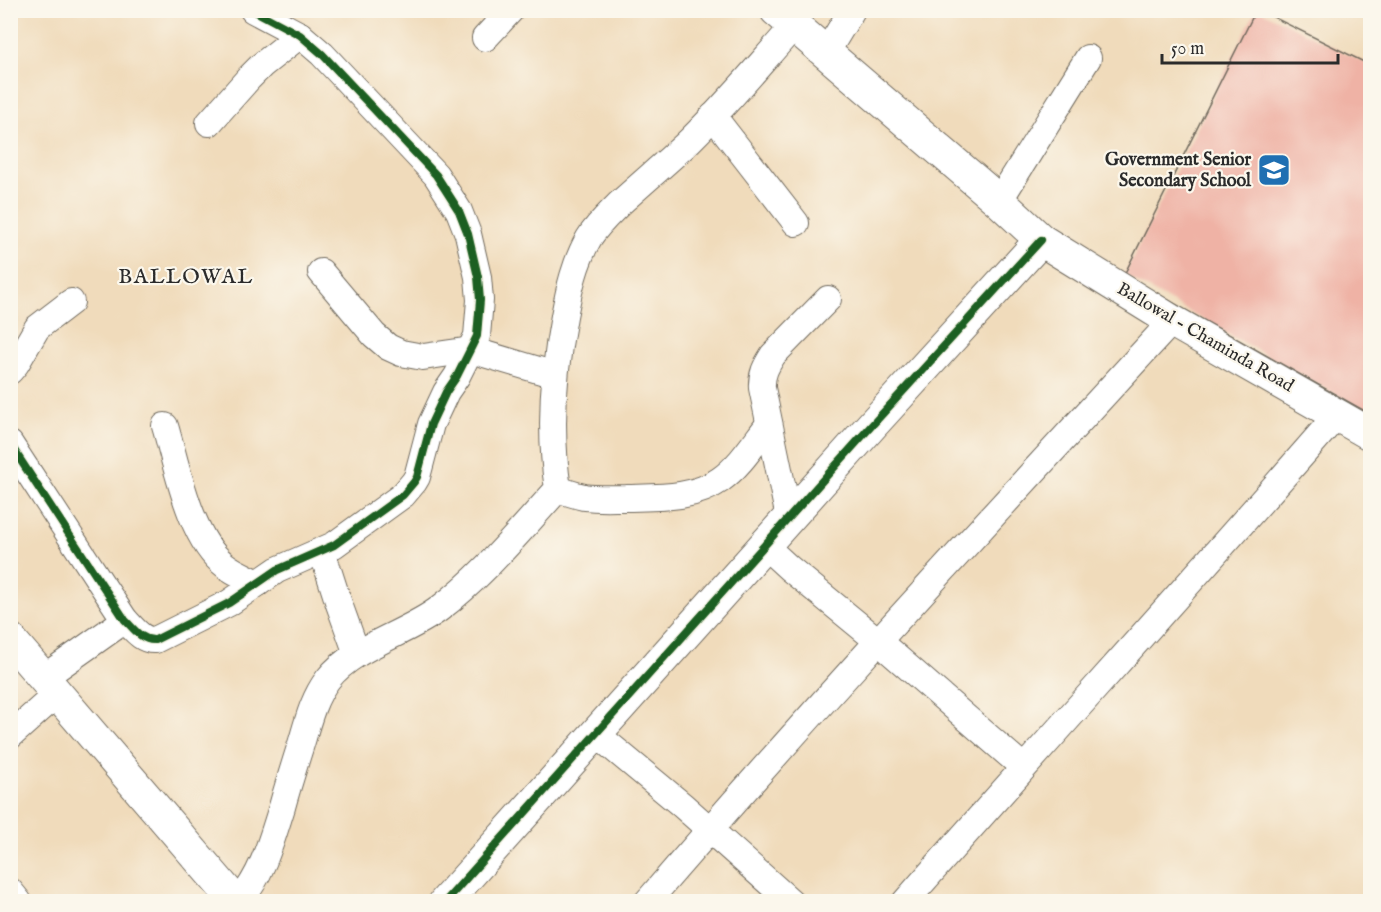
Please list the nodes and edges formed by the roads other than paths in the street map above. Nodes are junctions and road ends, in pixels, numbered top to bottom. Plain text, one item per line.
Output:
1 (253, 10) edge
2 (512, 10) edge
3 (852, 10) edge
4 (785, 18) edge
5 (300, 35) junction
6 (485, 38) dead end
7 (826, 53) junction
8 (1088, 58) dead end
9 (713, 116) junction
10 (209, 123) dead end
11 (999, 201) junction
12 (796, 223) dead end
13 (1041, 240) junction
14 (321, 272) dead end
15 (828, 299) dead end
16 (71, 302) dead end
17 (1172, 321) junction
18 (471, 350) junction
19 (10, 371) edge
20 (555, 375) junction
21 (1337, 415) junction
22 (769, 424) junction
23 (165, 426) dead end
24 (1371, 434) edge
25 (10, 444) edge
26 (558, 489) junction
27 (789, 518) junction
28 (765, 546) junction
29 (322, 551) junction
30 (258, 583) junction
31 (125, 620) junction
32 (10, 639) edge
33 (878, 641) junction
34 (357, 654) junction
35 (50, 685) junction
36 (595, 733) junction
37 (10, 736) edge
38 (1023, 767) junction
39 (709, 829) junction
40 (10, 891) edge
41 (20, 902) edge
42 (238, 902) edge
43 (445, 902) edge
44 (647, 902) edge
45 (790, 902) edge
46 (904, 902) edge

1 - 5 street
2 - 6 street
3 - 7 street
4 - 7 street, Ballowal - Chaminda Road
4 - 9 street
5 - 10 street
5 - 18 street
7 - 11 street, Ballowal - Chaminda Road
8 - 11 street
9 - 12 street
9 - 20 street
11 - 13 street, Ballowal - Chaminda Road
13 - 17 street, Ballowal - Chaminda Road
13 - 27 street
14 - 18 street
15 - 22 street
16 - 19 street
17 - 21 street, Ballowal - Chaminda Road
17 - 33 street
18 - 20 street
18 - 29 street
20 - 26 street
21 - 24 street, Ballowal - Chaminda Road
21 - 38 street
22 - 26 street
22 - 27 street
23 - 30 street
25 - 31 street
26 - 34 street
27 - 28 street
28 - 33 street
28 - 36 street
29 - 30 street
29 - 34 street
30 - 31 street
31 - 35 street
32 - 35 street
33 - 38 street
33 - 39 street
34 - 42 street
35 - 37 street
35 - 42 street
36 - 39 street
36 - 43 street
38 - 46 street
39 - 44 street
39 - 45 street
40 - 41 street

